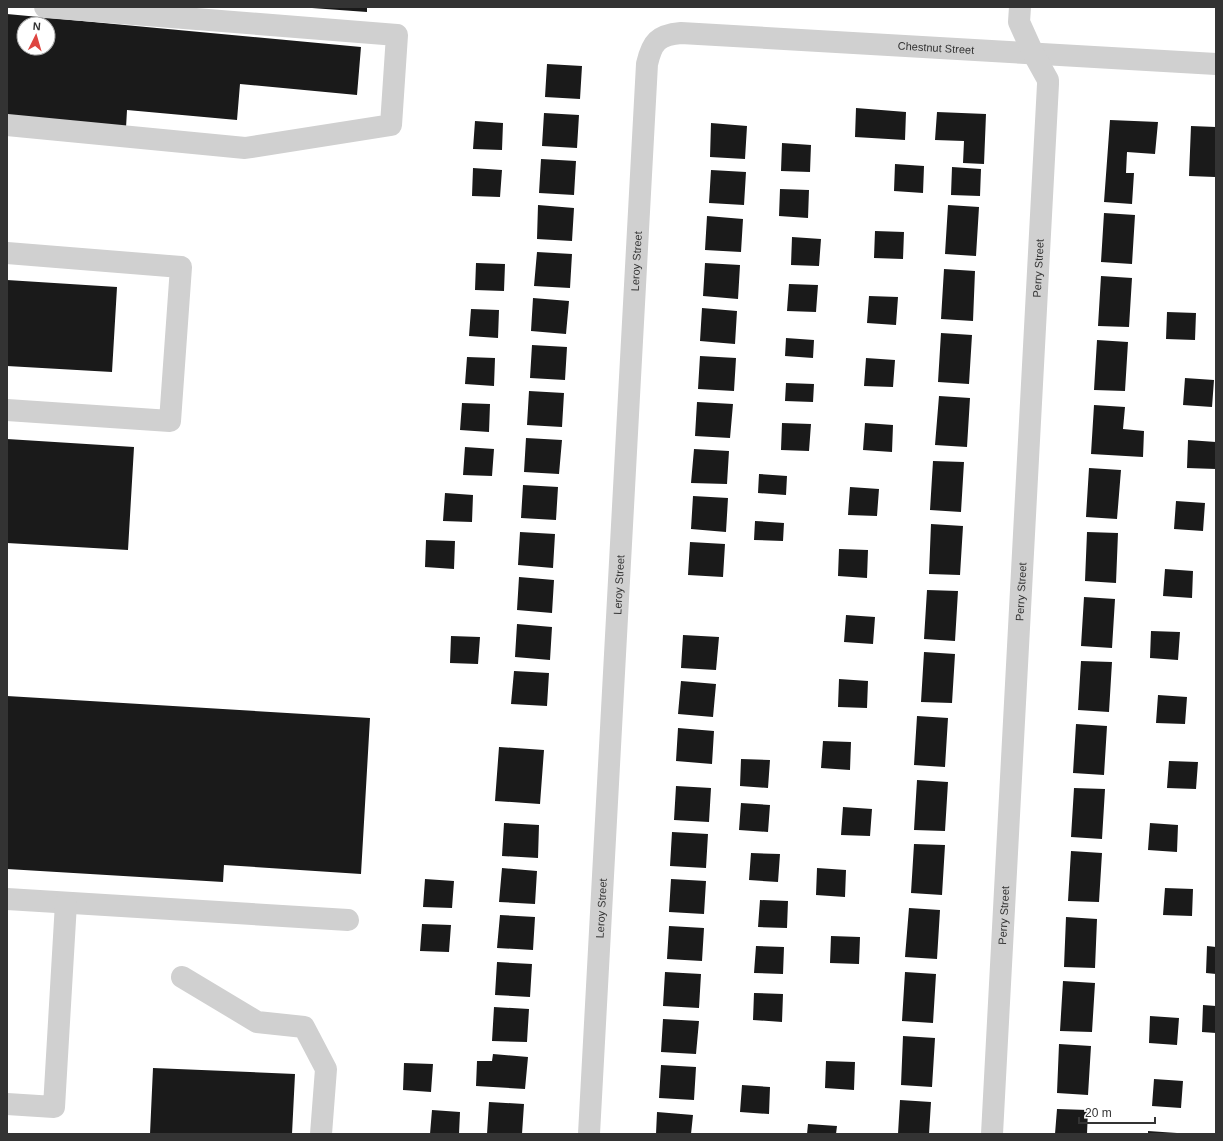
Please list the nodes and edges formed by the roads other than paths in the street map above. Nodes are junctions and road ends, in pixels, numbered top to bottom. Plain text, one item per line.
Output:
1 (45, 7) edge
2 (1020, 7) edge
3 (658, 39) joint
4 (1033, 53) junction
5 (1216, 64) edge
6 (7, 125) edge
7 (7, 253) edge
8 (7, 410) edge
9 (7, 899) edge
10 (66, 903) junction
11 (348, 920) dead end
12 (182, 977) dead end
13 (7, 1104) edge
14 (321, 1134) edge
15 (589, 1134) edge
16 (992, 1134) edge

1 - 6 street
2 - 4 street, Perry Street
3 - 4 street, Chestnut Street
3 - 15 street, Leroy Street
4 - 5 street, Chestnut Street
4 - 16 street, Perry Street
7 - 8 street
9 - 10 street
10 - 11 street
10 - 13 street
12 - 14 street

